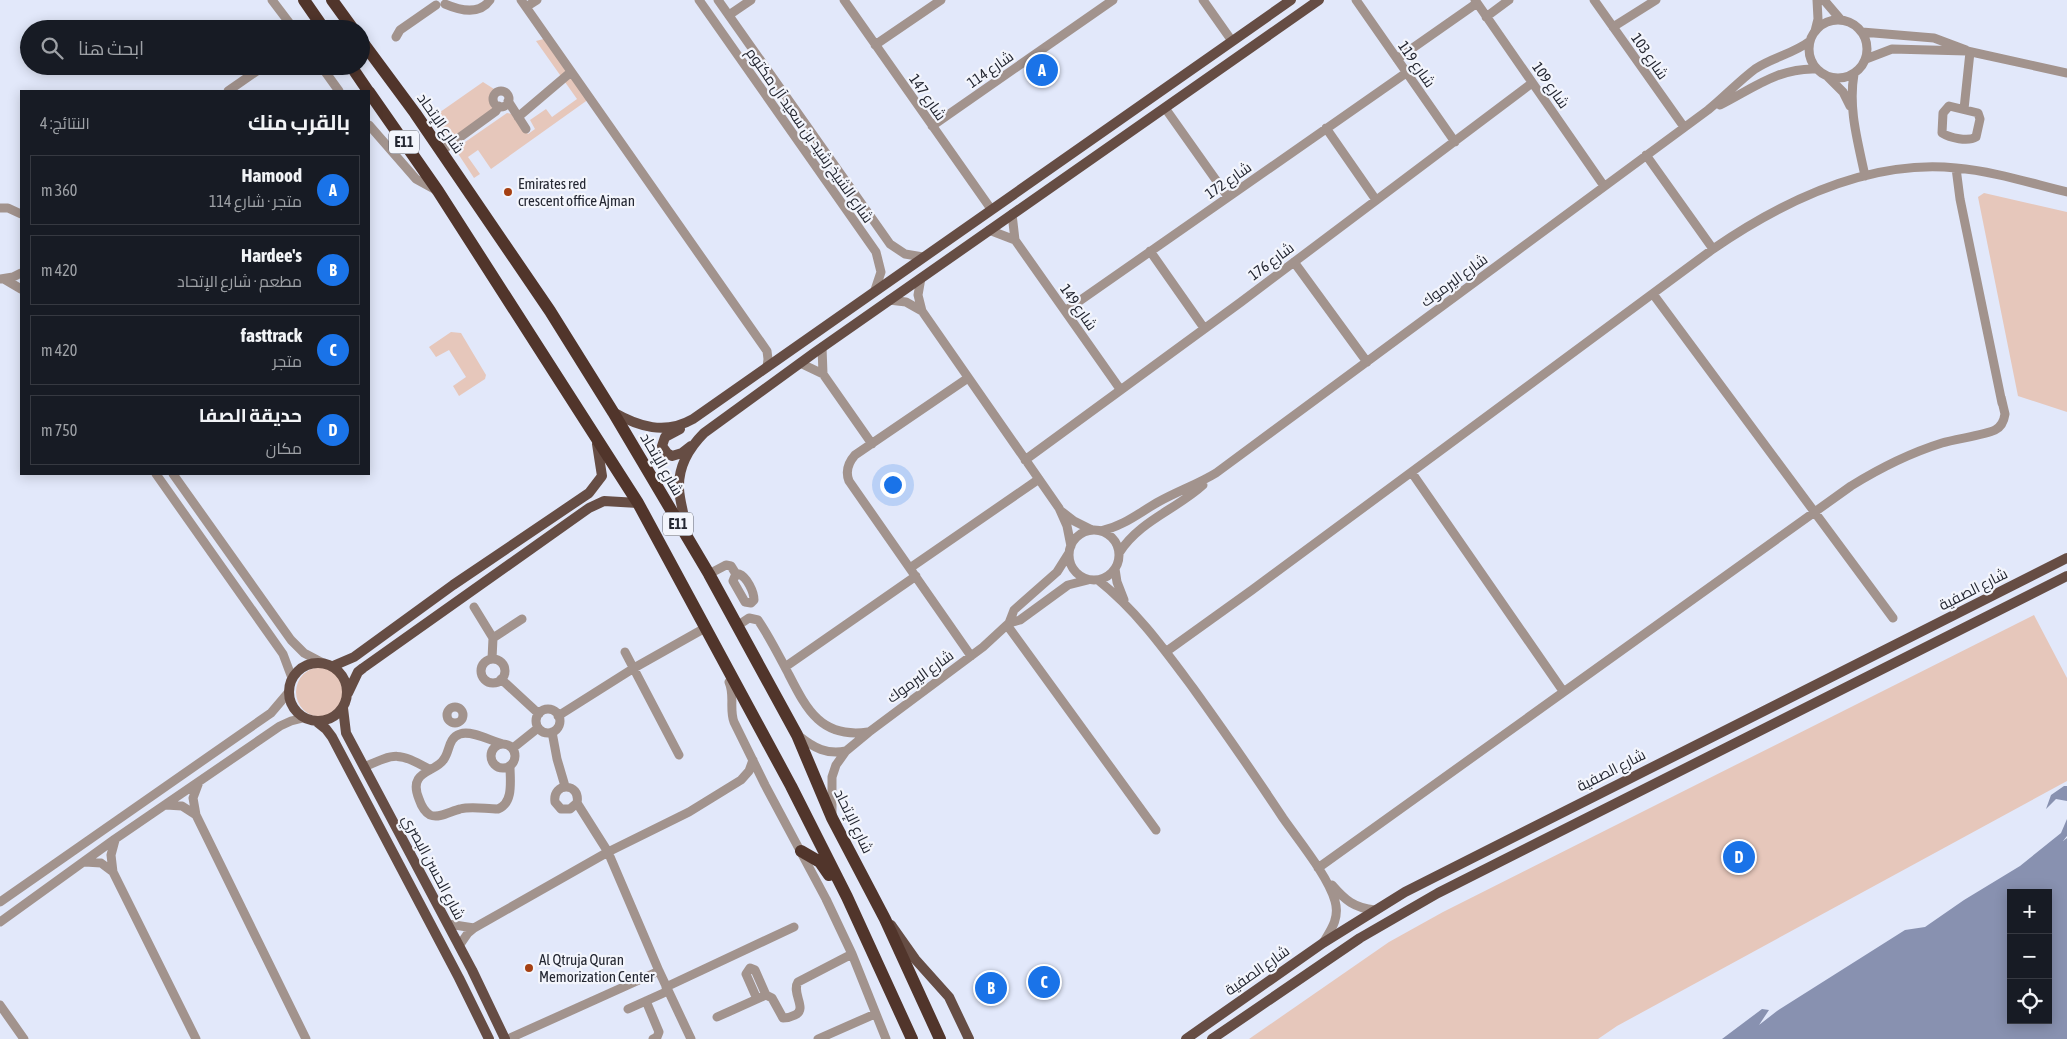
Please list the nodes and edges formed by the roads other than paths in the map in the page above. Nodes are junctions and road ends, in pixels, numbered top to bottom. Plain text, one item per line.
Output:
1 (272, 0) edge
2 (304, 0) edge
3 (332, 0) edge
4 (490, 0) edge
5 (537, 0) edge
6 (699, 0) edge
7 (718, 0) edge
8 (751, 0) edge
9 (844, 0) edge
10 (941, 0) edge
11 (1113, 0) edge
12 (1204, 0) edge
13 (1291, 0) edge
14 (1319, 0) edge
15 (1509, 0) edge
16 (1594, 0) edge
17 (1656, 0) edge
18 (1817, 0) edge
19 (1824, 0) edge
20 (1356, 1) edge
21 (1476, 1) edge
22 (440, 2) edge
23 (524, 4) edge
24 (729, 15) junction
25 (1486, 16) junction
26 (285, 20) edge
27 (318, 20) edge
28 (346, 20) edge
29 (1841, 20) junction
30 (1613, 27) junction
31 (1815, 31) junction
32 (1862, 32) junction
33 (396, 37) dead end
34 (1232, 41) junction
35 (1810, 41) junction
36 (875, 45) junction
37 (1969, 51) junction
38 (370, 52) edge
39 (1211, 56) junction
40 (1396, 59) junction
41 (1866, 59) junction
42 (1220, 69) junction
43 (1816, 69) junction
44 (572, 72) junction
45 (1406, 73) junction
46 (2067, 73) edge
47 (1854, 74) junction
48 (251, 75) edge
49 (327, 75) edge
50 (356, 75) edge
51 (1828, 77) junction
52 (1532, 83) junction
53 (229, 90) edge
54 (338, 90) edge
55 (367, 90) edge
56 (370, 95) edge
57 (508, 101) junction
58 (499, 106) junction
59 (1166, 108) junction
60 (1964, 109) junction
61 (1708, 110) junction
62 (1852, 111) junction
63 (518, 117) junction
64 (370, 126) edge
65 (932, 126) junction
66 (1684, 127) junction
67 (1326, 128) junction
68 (526, 129) dead end
69 (1455, 142) junction
70 (441, 151) junction
71 (1646, 155) junction
72 (1956, 168) junction
73 (1865, 176) junction
74 (1604, 186) junction
75 (438, 192) junction
76 (2067, 192) edge
77 (1228, 197) junction
78 (1376, 200) junction
79 (1004, 201) junction
80 (0, 208) edge
81 (991, 210) junction
82 (20, 212) edge
83 (1012, 214) junction
84 (878, 228) junction
85 (989, 230) junction
86 (865, 237) junction
87 (1015, 240) junction
88 (1713, 249) junction
89 (1150, 251) junction
90 (923, 257) junction
91 (1294, 262) junction
92 (20, 273) edge
93 (921, 278) junction
94 (2, 279) edge
95 (20, 288) edge
96 (875, 290) junction
97 (1653, 294) junction
98 (889, 300) junction
99 (922, 311) junction
100 (1065, 311) junction
101 (1204, 328) junction
102 (822, 347) junction
103 (767, 352) junction
104 (782, 357) junction
105 (1367, 362) junction
106 (800, 363) junction
107 (767, 368) junction
108 (823, 374) junction
109 (968, 378) junction
110 (1120, 389) junction
111 (613, 412) junction
112 (686, 423) junction
113 (594, 431) junction
114 (872, 444) junction
115 (693, 445) junction
116 (1025, 460) junction
117 (1216, 473) junction
118 (1412, 473) junction
119 (157, 475) edge
120 (174, 475) edge
121 (1039, 479) junction
122 (638, 503) junction
123 (1059, 508) junction
124 (1814, 511) junction
125 (1097, 531) junction
126 (686, 538) junction
127 (1070, 549) junction
128 (1119, 552) junction
129 (2067, 558) edge
130 (1115, 569) junction
131 (913, 572) junction
132 (709, 574) junction
133 (2067, 576) edge
134 (1088, 580) junction
135 (1098, 580) junction
136 (1126, 604) junction
137 (474, 607) dead end
138 (522, 618) dead end
139 (755, 618) junction
140 (1893, 618) dead end
141 (1008, 624) junction
142 (737, 626) junction
143 (705, 628) junction
144 (493, 638) junction
145 (718, 651) junction
146 (1167, 651) junction
147 (625, 652) dead end
148 (971, 656) junction
149 (492, 659) junction
150 (321, 662) junction
151 (333, 666) junction
152 (785, 667) junction
153 (634, 668) junction
154 (292, 678) junction
155 (501, 679) junction
156 (1563, 691) junction
157 (288, 693) junction
158 (348, 694) junction
159 (343, 708) junction
160 (539, 714) junction
161 (558, 716) junction
162 (303, 718) junction
163 (462, 720) dead end
164 (316, 721) junction
165 (538, 728) junction
166 (552, 732) junction
167 (869, 732) junction
168 (469, 733) junction
169 (796, 735) junction
170 (500, 743) junction
171 (513, 748) junction
172 (846, 751) junction
173 (680, 755) dead end
174 (753, 760) junction
175 (510, 766) junction
176 (364, 767) junction
177 (429, 769) junction
178 (741, 780) junction
179 (199, 782) junction
180 (765, 785) junction
181 (565, 786) junction
182 (577, 802) junction
183 (166, 805) junction
184 (196, 815) junction
185 (832, 818) junction
186 (1156, 830) dead end
187 (115, 839) junction
188 (801, 851) junction
189 (608, 852) junction
190 (85, 862) junction
191 (1320, 871) junction
192 (113, 872) junction
193 (847, 897) junction
194 (0, 902) edge
195 (1375, 910) junction
196 (885, 919) junction
197 (0, 922) edge
198 (448, 924) junction
199 (794, 927) dead end
200 (474, 928) junction
201 (1323, 943) junction
202 (460, 946) junction
203 (852, 954) junction
204 (659, 971) junction
205 (667, 989) junction
206 (766, 995) junction
207 (757, 999) junction
208 (646, 1001) junction
209 (0, 1005) edge
210 (628, 1009) dead end
211 (875, 1014) junction
212 (717, 1017) dead end
213 (24, 1039) edge
214 (196, 1039) edge
215 (306, 1039) edge
216 (489, 1039) edge
217 (507, 1039) edge
218 (653, 1039) edge
219 (691, 1039) edge
220 (818, 1039) edge
221 (886, 1039) edge
222 (912, 1039) edge
223 (940, 1039) edge
224 (969, 1039) edge
225 (1186, 1039) edge
226 (1212, 1039) edge

1 - 26 street
2 - 27 highway
3 - 28 highway
4 - 22 street
5 - 23 street
6 - 86 street, شارع الشيخ رشيد بن سعيد آل مكتوم
7 - 24 street, شارع الشيخ رشيد بن سعيد آل مكتوم
8 - 24 street
9 - 36 street, شارع 147
10 - 36 street
11 - 65 street, شارع 114
12 - 34 street
13 - 34 main road
14 - 42 main road
15 - 25 street
16 - 30 street, شارع 103
17 - 30 street
18 - 31 street
19 - 29 street
20 - 40 street, شارع 119
21 - 25 street, شارع 109
21 - 40 street
22 - 33 street
23 - 44 street
24 - 84 street, شارع الشيخ رشيد بن سعيد آل مكتوم
25 - 52 street, شارع 109
29 - 31 street
29 - 32 street
30 - 66 street, شارع 103
31 - 35 street
32 - 37 street
32 - 41 street
34 - 39 main road
35 - 43 street
35 - 61 street, شارع اليرموك
36 - 65 street, شارع 147
37 - 41 street
37 - 46 street
37 - 60 street
38 - 70 highway, شارع الإتحاد / E11
39 - 42 main road
39 - 79 main road
40 - 45 street, شارع 119
41 - 47 street
42 - 59 main road
43 - 51 street
43 - 61 street, شارع اليرموك
44 - 63 street
44 - 103 street
45 - 67 street, شارع 172
45 - 69 street, شارع 119
47 - 51 street
47 - 62 street
48 - 53 street
49 - 54 street
50 - 55 highway, E11
51 - 62 street
52 - 69 street, شارع 176
52 - 74 street, شارع 109
56 - 75 highway, E11
57 - 58 street
57 - 58 street
57 - 63 street
58 - 70 street
59 - 77 street
59 - 83 main road
60 - 60 street
61 - 66 street, شارع اليرموك
62 - 73 street
63 - 68 street
64 - 75 street
65 - 81 street, شارع 147
66 - 71 street, شارع اليرموك
67 - 77 street, شارع 172
67 - 78 street
69 - 78 street, شارع 176
70 - 111 highway, شارع الإتحاد / E11
71 - 74 street, شارع اليرموك
71 - 88 street
72 - 73 street
72 - 76 street
72 - 124 street
73 - 88 street
74 - 105 street, شارع اليرموك
75 - 113 highway, E11
77 - 89 street, شارع 172
78 - 91 street, شارع 176
79 - 81 main road
79 - 83 main road
80 - 82 street
81 - 90 main road
83 - 85 main road
83 - 87 street, شارع 149
84 - 86 street
84 - 90 street, شارع الشيخ رشيد بن سعيد آل مكتوم
85 - 87 street
85 - 93 main road
86 - 96 street, شارع الشيخ رشيد بن سعيد آل مكتوم
87 - 100 street, شارع 149
88 - 97 street
89 - 100 street, شارع 172
89 - 101 street
90 - 96 main road
91 - 101 street, شارع 176
91 - 105 street
92 - 94 street
93 - 98 main road
93 - 99 street
94 - 95 street
96 - 104 main road
97 - 118 street
97 - 124 street
98 - 99 street
98 - 102 main road
99 - 109 street
100 - 110 street, شارع 149
101 - 110 street, شارع 176
102 - 106 main road
102 - 108 street
103 - 104 street
103 - 107 street
104 - 107 main road
105 - 117 street, شارع اليرموك
106 - 108 street
106 - 115 main road
107 - 112 main road
108 - 114 street
109 - 114 street
109 - 116 street
110 - 116 street, شارع 176
111 - 112 main road
111 - 126 highway, شارع الإتحاد / E11
112 - 115 main road
113 - 122 highway, E11
113 - 151 main road
114 - 131 street
115 - 126 main road
116 - 121 street
117 - 125 street, شارع اليرموك
117 - 128 street, شارع اليرموك
118 - 146 street
118 - 156 street
119 - 154 street
120 - 150 street
121 - 123 street
121 - 131 street
122 - 143 highway, E11
122 - 158 main road
123 - 125 street
123 - 127 street
124 - 140 street
124 - 156 street
125 - 127 street
125 - 128 street
126 - 132 highway, شارع الإتحاد / E11
127 - 134 street
127 - 141 street, شارع اليرموك
128 - 130 street
129 - 195 main road, شارع الصفية
130 - 135 street
130 - 136 street
131 - 148 street
131 - 152 street
132 - 139 street
132 - 142 highway, شارع الإتحاد / E11
133 - 226 main road, شارع الصفية
134 - 135 street
134 - 141 street, شارع اليرموك
135 - 136 street
136 - 146 street
137 - 144 street
138 - 144 street
139 - 142 street
139 - 152 street
141 - 148 street, شارع اليرموك
141 - 186 street
142 - 169 highway, شارع الإتحاد / E11
143 - 145 highway, E11
143 - 153 street
144 - 149 street
145 - 174 street
145 - 193 highway, E11
146 - 191 street
147 - 153 street
148 - 167 street, شارع اليرموك
149 - 155 street
149 - 155 street
150 - 151 main road
150 - 154 main road
151 - 158 main road
152 - 167 street
153 - 161 street
153 - 173 street
154 - 157 main road
155 - 160 street
156 - 191 street
157 - 162 main road
157 - 194 street
158 - 159 main road
159 - 164 main road
159 - 176 main road, شارع الحسن البصري
160 - 161 street
160 - 165 street
161 - 166 street
162 - 164 main road
162 - 179 street
163 - 168 street
164 - 216 main road, شارع الحسن البصري
165 - 166 street
165 - 171 street
166 - 181 street
167 - 172 street, شارع اليرموك
168 - 170 street
168 - 177 street
169 - 172 street
169 - 185 highway, شارع الإتحاد / E11
170 - 171 street
170 - 175 street
171 - 175 street
172 - 185 street, شارع اليرموك
174 - 178 street
174 - 180 street
175 - 177 street
176 - 177 street
176 - 198 main road, شارع الحسن البصري
178 - 180 street
178 - 189 street
179 - 183 street
179 - 184 street
180 - 188 street
181 - 182 street
181 - 182 street
182 - 189 street
183 - 184 street
183 - 187 street
184 - 215 street
185 - 196 highway, شارع الإتحاد / E11
187 - 190 street
187 - 192 street
188 - 193 highway
188 - 203 street
189 - 200 street
189 - 204 street
190 - 192 street
190 - 197 street
191 - 195 street
191 - 201 street
192 - 214 street
193 - 222 highway, E11
195 - 201 main road, شارع الصفية
196 - 223 highway, شارع الإتحاد / E11
196 - 224 main road
198 - 200 street
198 - 202 main road, شارع الحسن البصري
199 - 205 street
200 - 202 street
201 - 225 main road, شارع الصفية
202 - 217 main road, شارع الحسن البصري
203 - 206 street
203 - 211 street
204 - 205 street
204 - 217 street
205 - 208 street
205 - 219 street
206 - 207 street
206 - 207 street
207 - 212 street
208 - 210 street
208 - 218 street
209 - 213 street
211 - 220 street
211 - 221 street

